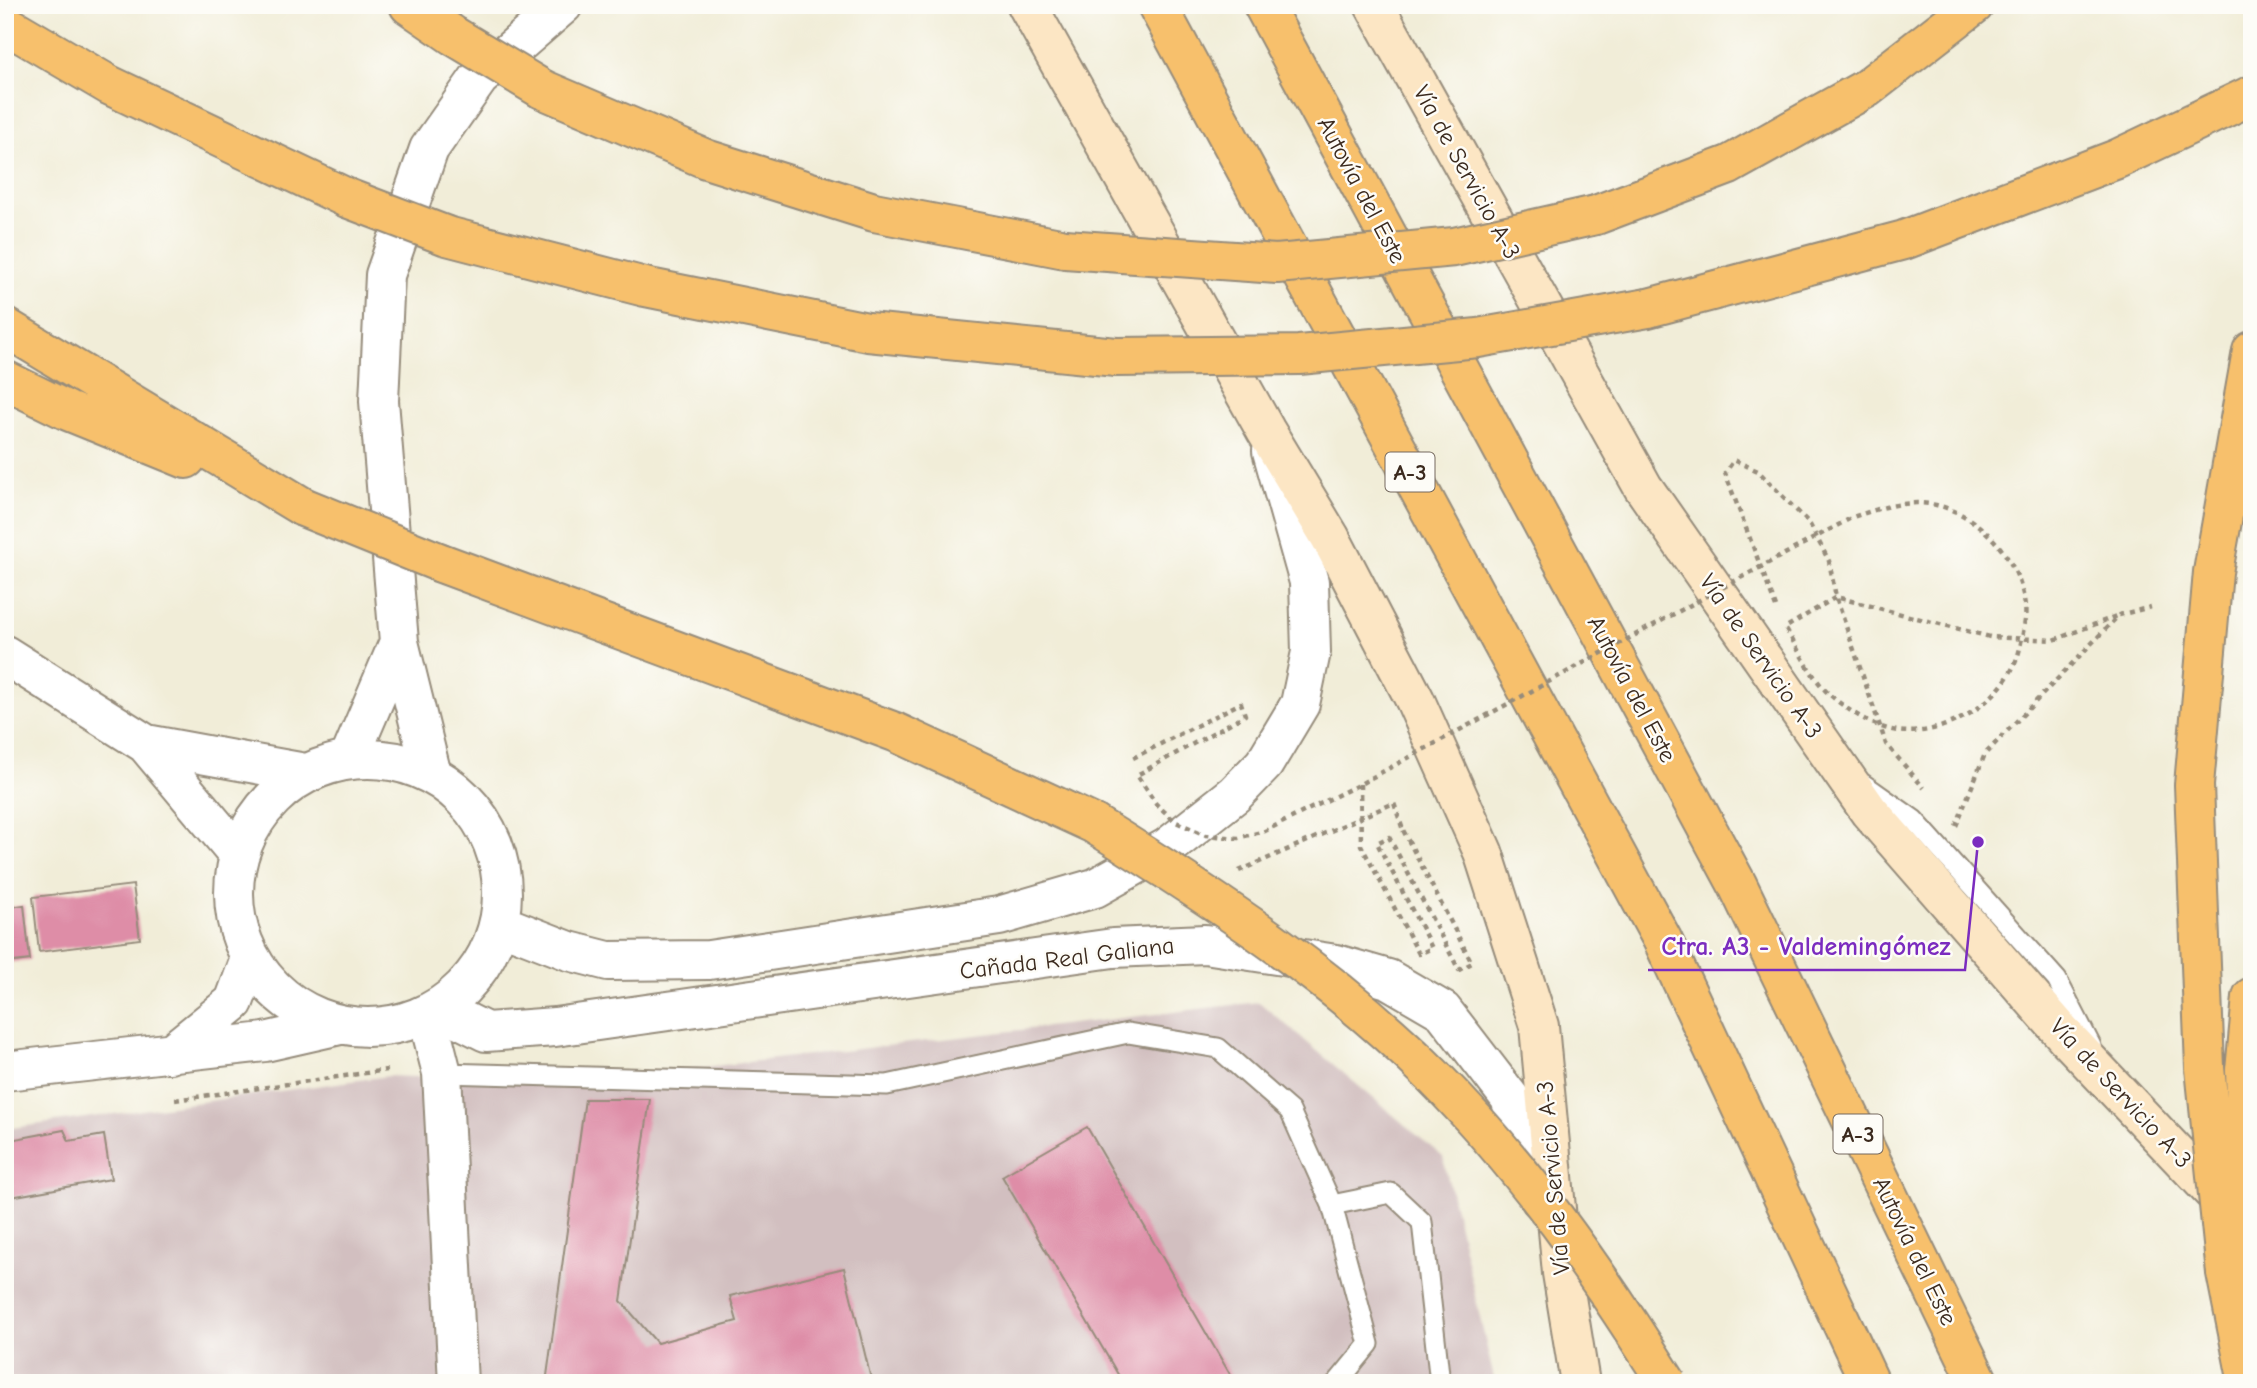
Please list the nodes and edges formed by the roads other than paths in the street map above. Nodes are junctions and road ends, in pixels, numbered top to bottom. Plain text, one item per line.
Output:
1 (410, 5) edge
2 (563, 5) edge
3 (1027, 5) edge
4 (1157, 5) edge
5 (1263, 5) edge
6 (1374, 5) edge
7 (1974, 5) edge
8 (5, 24) edge
9 (2252, 94) edge
10 (5, 327) edge
11 (2252, 351) edge
12 (5, 380) edge
13 (1266, 431) junction
14 (303, 507) junction
15 (399, 642) junction
16 (5, 655) edge
17 (146, 744) junction
18 (349, 759) junction
19 (305, 773) junction
20 (432, 775) junction
21 (238, 854) junction
22 (499, 924) junction
23 (250, 959) junction
24 (2252, 997) edge
25 (433, 1011) junction
26 (340, 1025) junction
27 (170, 1055) junction
28 (5, 1071) edge
29 (442, 1073) junction
30 (1332, 1206) junction
31 (2252, 1232) edge
32 (2239, 1259) edge
33 (1562, 1273) junction
34 (458, 1383) edge
35 (1337, 1383) edge
36 (1440, 1383) edge
37 (1580, 1383) edge
38 (1667, 1383) edge
39 (1870, 1383) edge
40 (1979, 1383) edge
41 (2248, 1383) edge

1 - 7 highway, bridge
2 - 15 street
3 - 13 main road, Vía de Servicio A-3
4 - 39 highway, A-3
5 - 40 highway, Autovía del Este / A-3
6 - 31 main road, Vía de Servicio A-3
8 - 9 highway, bridge
10 - 14 highway
11 - 32 highway, bridge
12 - 14 highway
13 - 22 street, Cañada Real Galiana
13 - 33 main road, Vía de Servicio A-3
14 - 38 highway, bridge
15 - 18 street
15 - 20 street
16 - 17 street
17 - 19 street
17 - 21 street
18 - 19 street
18 - 20 street
19 - 21 street
20 - 22 street
21 - 23 street
22 - 25 street
23 - 26 street
23 - 27 street
24 - 32 highway, bridge
25 - 26 street
25 - 29 street
25 - 33 street, Cañada Real Galiana
26 - 27 street
27 - 28 street
29 - 30 lane
29 - 34 street
30 - 35 lane
30 - 36 lane
32 - 41 highway
33 - 37 main road, Vía de Servicio A-3

